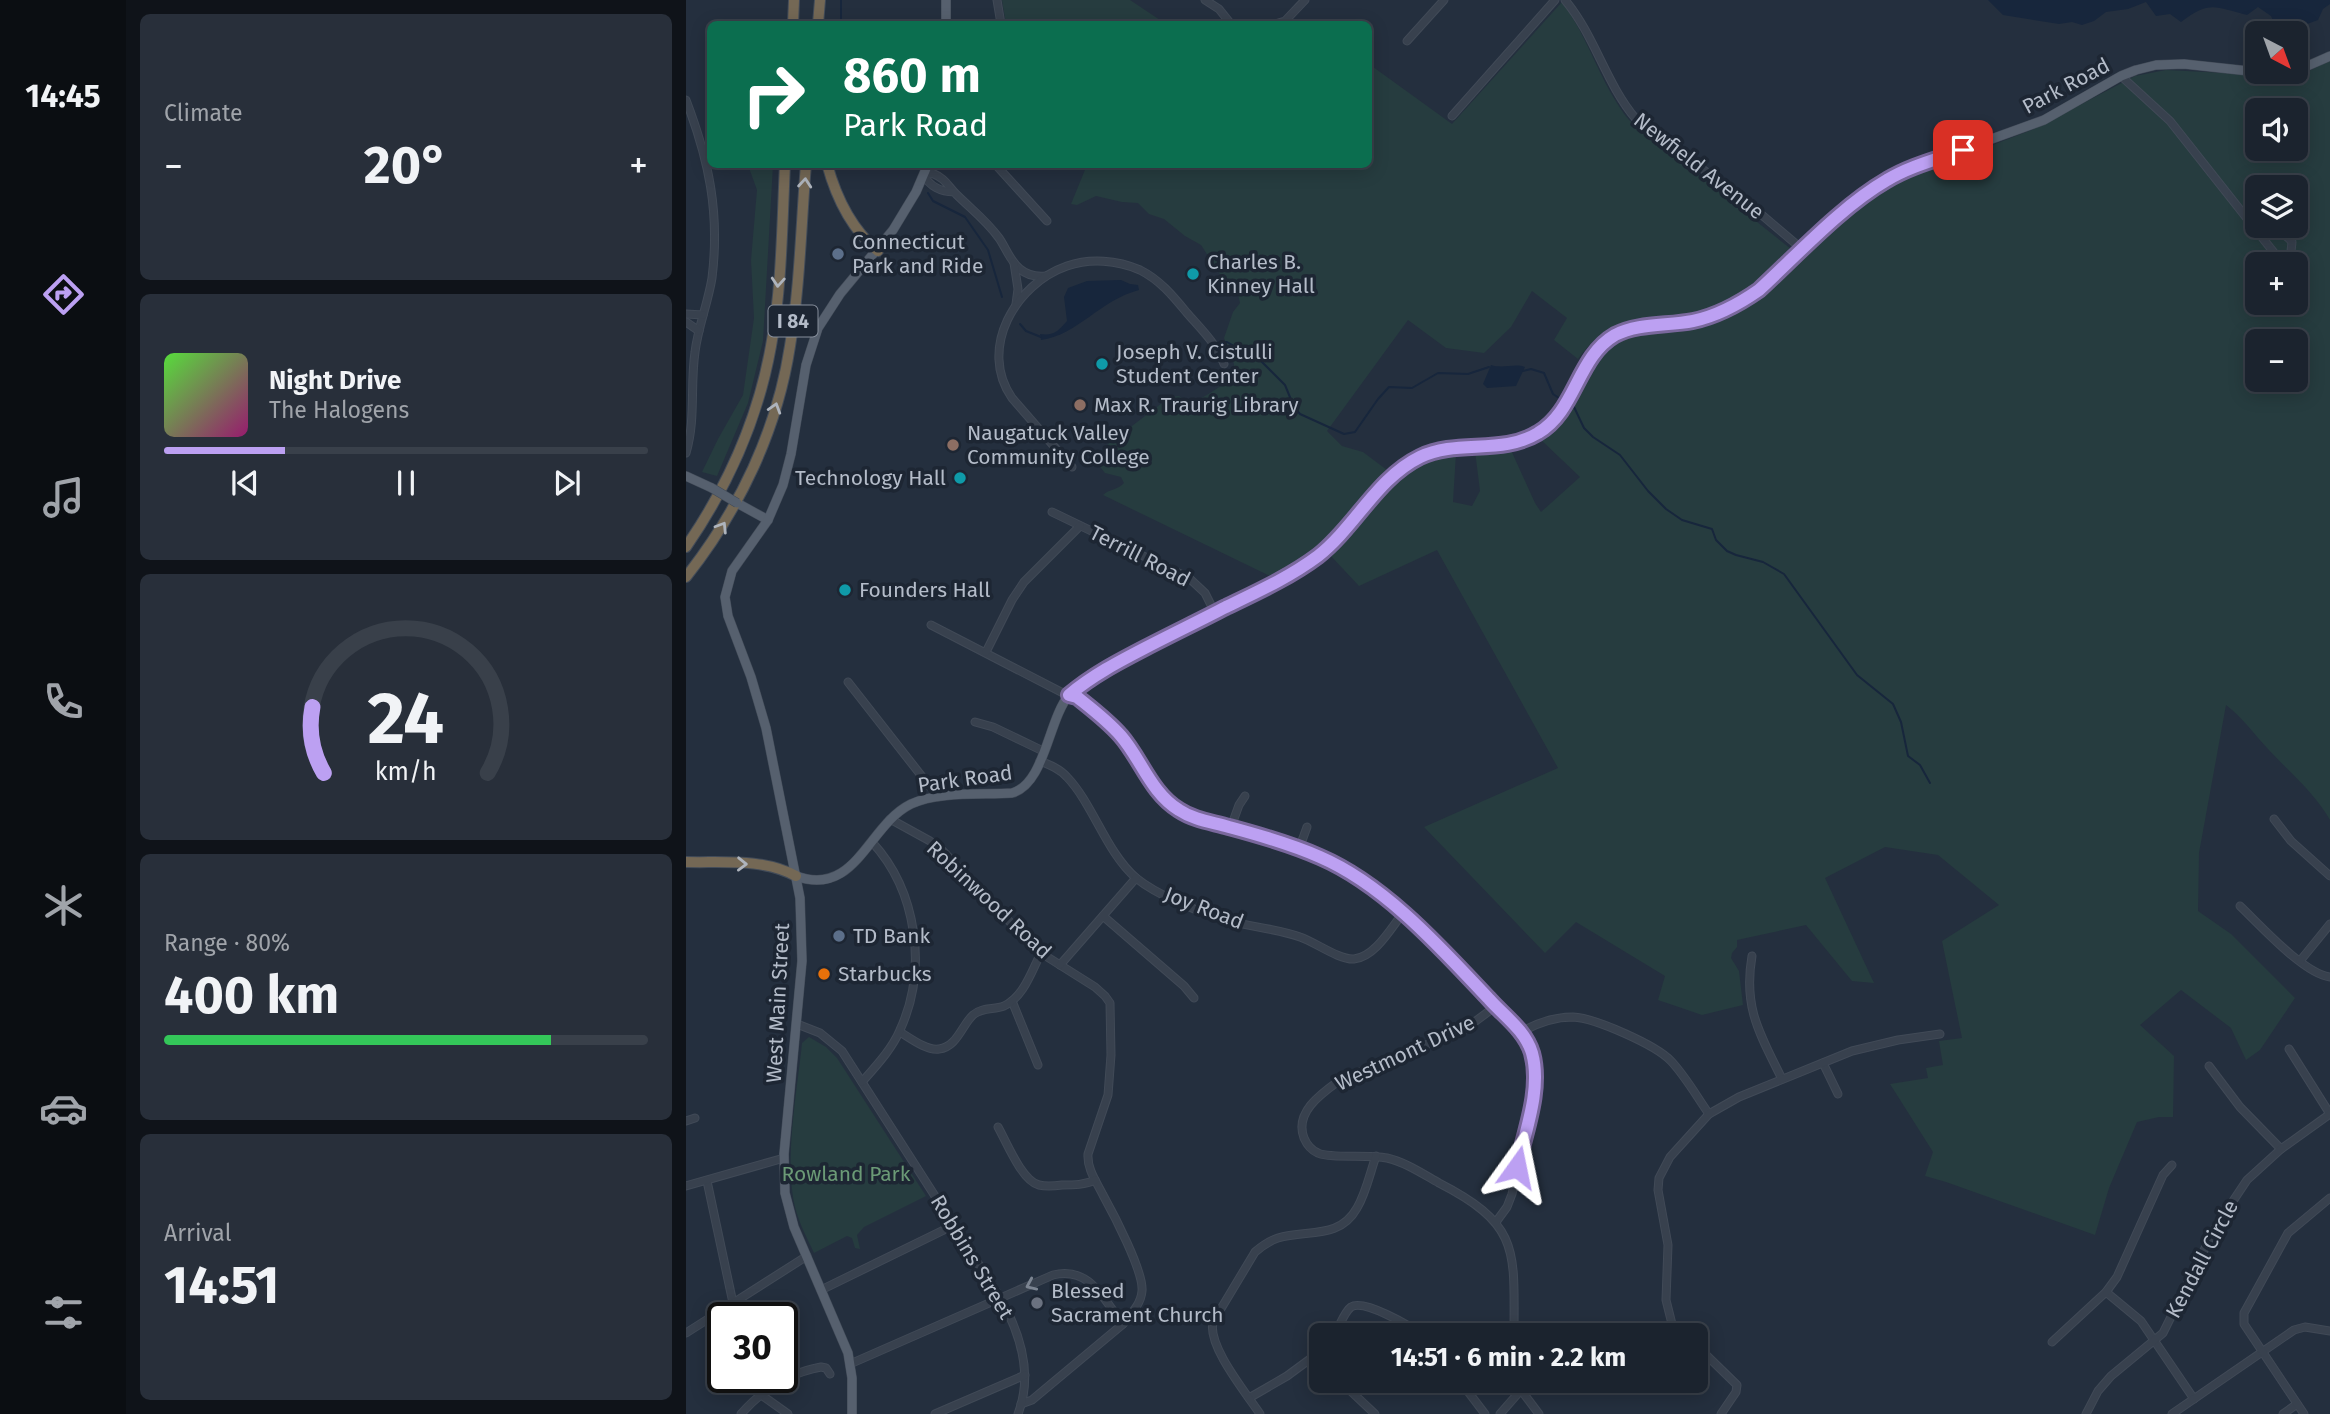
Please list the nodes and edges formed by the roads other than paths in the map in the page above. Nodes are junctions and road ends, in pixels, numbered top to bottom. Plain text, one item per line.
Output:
1 (794, 0) edge
2 (820, 0) edge
3 (946, 0) edge
4 (997, 0) edge
5 (1205, 0) edge
6 (1304, 0) edge
7 (1444, 0) edge
8 (1555, 0) edge
9 (1565, 0) edge
10 (793, 21) edge
11 (819, 21) edge
12 (946, 21) edge
13 (1000, 21) edge
14 (1229, 21) edge
15 (1288, 21) edge
16 (1407, 41) dead end
17 (2330, 56) edge
18 (2308, 66) edge
19 (2245, 70) edge
20 (2121, 76) junction
21 (686, 100) edge
22 (1452, 116) dead end
23 (785, 168) edge
24 (806, 168) edge
25 (828, 168) edge
26 (927, 168) edge
27 (1000, 168) edge
28 (924, 175) junction
29 (2245, 216) edge
30 (1047, 221) dead end
31 (2262, 238) edge
32 (1803, 250) junction
33 (877, 251) junction
34 (2275, 252) edge
35 (1014, 263) junction
36 (1047, 276) junction
37 (1016, 304) junction
38 (686, 314) edge
39 (703, 315) junction
40 (686, 322) edge
41 (699, 331) junction
42 (1224, 364) dead end
43 (686, 453) edge
44 (735, 463) junction
45 (1072, 467) dead end
46 (686, 476) edge
47 (1052, 512) dead end
48 (768, 520) junction
49 (1080, 526) junction
50 (686, 534) edge
51 (686, 547) edge
52 (686, 578) edge
53 (1215, 612) junction
54 (931, 625) dead end
55 (986, 652) junction
56 (848, 682) dead end
57 (1069, 695) junction
58 (975, 722) dead end
59 (1043, 751) junction
60 (1040, 761) junction
61 (1245, 796) dead end
62 (939, 797) junction
63 (890, 819) junction
64 (2274, 819) dead end
65 (1231, 827) junction
66 (1307, 827) dead end
67 (872, 842) junction
68 (1299, 849) junction
69 (686, 862) edge
70 (796, 876) junction
71 (2330, 876) edge
72 (1136, 878) junction
73 (2240, 906) dead end
74 (1403, 913) junction
75 (1103, 916) junction
76 (2330, 924) edge
77 (1041, 953) junction
78 (1752, 956) dead end
79 (2300, 961) junction
80 (1060, 965) junction
81 (2330, 976) edge
82 (1194, 998) dead end
83 (1012, 1001) junction
84 (1496, 1006) junction
85 (797, 1024) junction
86 (900, 1032) junction
87 (1521, 1032) junction
88 (1940, 1034) dead end
89 (2289, 1049) dead end
90 (1823, 1063) junction
91 (1038, 1065) dead end
92 (2209, 1066) dead end
93 (1782, 1079) junction
94 (862, 1082) junction
95 (1838, 1094) dead end
96 (1709, 1114) junction
97 (2330, 1114) edge
98 (695, 1118) dead end
99 (686, 1121) edge
100 (998, 1127) dead end
101 (2281, 1149) junction
102 (1376, 1156) junction
103 (784, 1158) junction
104 (2172, 1165) dead end
105 (1095, 1180) junction
106 (707, 1181) junction
107 (686, 1186) edge
108 (2329, 1202) edge
109 (1496, 1222) junction
110 (954, 1225) junction
111 (807, 1256) junction
112 (821, 1290) junction
113 (2106, 1292) junction
114 (1000, 1299) junction
115 (733, 1302) edge
116 (735, 1302) edge
117 (707, 1320) edge
118 (1341, 1323) edge
119 (1405, 1323) edge
120 (1514, 1323) edge
121 (1672, 1323) edge
122 (1124, 1324) junction
123 (2330, 1331) edge
124 (686, 1333) edge
125 (2155, 1340) junction
126 (2052, 1342) dead end
127 (2262, 1352) junction
128 (1708, 1357) edge
129 (1309, 1363) edge
130 (850, 1364) junction
131 (830, 1374) dead end
132 (1025, 1375) junction
133 (1353, 1393) edge
134 (1469, 1393) edge
135 (1518, 1393) edge
136 (1523, 1393) edge
137 (760, 1394) junction
138 (1249, 1398) junction
139 (2194, 1399) junction
140 (2297, 1404) junction
141 (1021, 1405) junction
142 (950, 1411) edge
143 (741, 1414) edge
144 (788, 1414) edge
145 (852, 1414) edge
146 (935, 1414) edge
147 (1018, 1414) edge
148 (1260, 1414) edge
149 (1375, 1414) edge
150 (1485, 1414) edge
151 (1500, 1414) edge
152 (1539, 1414) edge
153 (1721, 1414) edge
154 (2087, 1414) edge
155 (2172, 1414) edge
156 (2283, 1414) edge
157 (2304, 1414) edge

1 - 10 highway
2 - 11 highway
3 - 12 main road
4 - 13 street
5 - 14 street
6 - 15 street
7 - 16 street
8 - 22 street
9 - 32 street, Newfield Avenue
17 - 18 main road
19 - 20 main road, Park Road
20 - 29 street
20 - 32 main road, Park Road
21 - 39 street
23 -> 44 highway, I 84
52 -> 24 highway, I 84
25 - 33 highway
26 - 28 main road, West Main Street
27 - 30 street
28 - 33 main road, West Main Street
28 - 35 street
31 - 34 street
32 - 53 main road, Park Road
33 - 48 main road, West Main Street
35 - 36 street
35 - 37 street
36 - 37 street
36 - 42 street
37 - 45 street
38 - 39 street
39 - 41 street
40 - 41 street
41 - 43 street
44 - 50 highway
44 - 51 highway, I 84
46 - 48 main road, bridge
47 - 49 street, Terrill Road
48 - 70 main road, West Main Street
49 - 53 street, Terrill Road
49 - 55 street
53 - 57 main road, Park Road
54 - 55 street
55 - 57 street
56 - 62 street
57 - 59 main road, Park Road
57 - 65 street
58 - 59 street
59 - 60 main road, Park Road
60 - 62 main road, Park Road
60 - 72 street, Joy Road
61 - 65 street
62 - 63 main road, Park Road
63 - 67 main road, Park Road
63 - 77 street, Robinwood Road
64 - 71 street
65 - 68 street
66 - 68 street
67 - 70 main road, Park Road
67 - 86 street
68 - 74 street
69 -> 70 highway
70 - 85 main road, West Main Street
72 - 74 street, Joy Road
72 - 75 street
73 - 79 street
74 - 84 street
75 - 80 street
75 - 82 street
76 - 79 street
77 - 80 street, Robinwood Road
77 - 83 street
78 - 93 street
79 - 81 street
80 - 105 street, Robinwood Road
83 - 86 street
83 - 91 street
84 - 87 street
84 - 102 street, Westmont Drive
85 - 94 street, Robbins Street
85 - 103 main road, West Main Street
86 - 94 street
87 - 96 street
87 - 109 street
88 - 90 street
89 - 97 street
90 - 93 street
90 - 95 street
92 - 101 street
93 - 96 street
94 - 110 street, Robbins Street
96 - 121 street
97 - 101 street, Kendall Circle
98 - 99 street
100 - 105 street
101 - 125 street, Kendall Circle
102 - 109 street, Westmont Drive
102 - 138 street
103 - 106 street
103 - 111 main road, West Main Street
104 - 113 street
105 - 122 street, Robinwood Road
106 - 107 street
106 - 115 street
108 - 127 street
109 - 120 street, Westmont Drive
110 - 112 street
110 - 114 street, Robbins Street
111 - 112 main road, West Main Street
111 - 116 street
112 - 130 main road, West Main Street
113 - 125 street
113 - 126 street
122 -> 114 street
114 - 130 street
114 - 132 street, Robbins Street
117 - 124 street
118 - 119 street
122 - 141 street, Robinwood Road
123 - 127 street
125 - 139 street
125 - 154 street, Kendall Circle
127 - 139 street
127 - 140 street
128 - 153 street
129 - 138 street
130 - 145 main road, West Main Street
131 - 137 street
132 - 141 street, Robbins Street
132 - 142 street
133 - 149 street
134 - 150 street
135 - 151 street
136 - 152 street
137 - 143 street
137 - 144 street
138 - 148 street
139 - 155 street
140 - 156 street
140 - 157 street
141 - 147 street, Robbins Street
142 - 146 street

